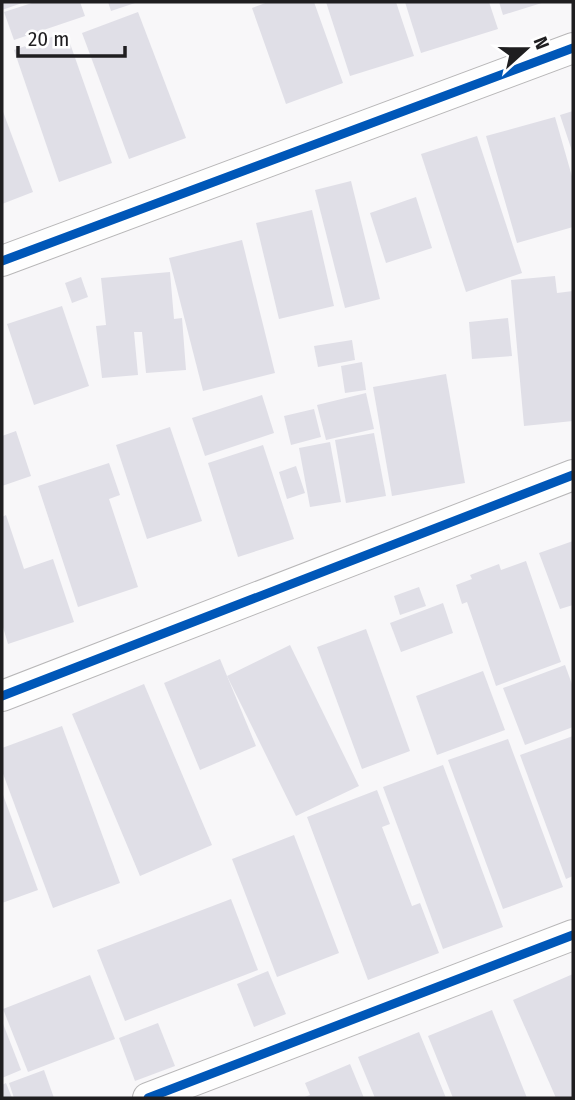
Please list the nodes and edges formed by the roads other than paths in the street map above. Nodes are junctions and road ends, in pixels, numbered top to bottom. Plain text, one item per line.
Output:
1 (573, 48) edge
2 (2, 261) edge
3 (573, 475) edge
4 (2, 696) edge
5 (573, 935) edge
6 (152, 1098) edge

1 - 2 street
3 - 4 street
5 - 6 street

